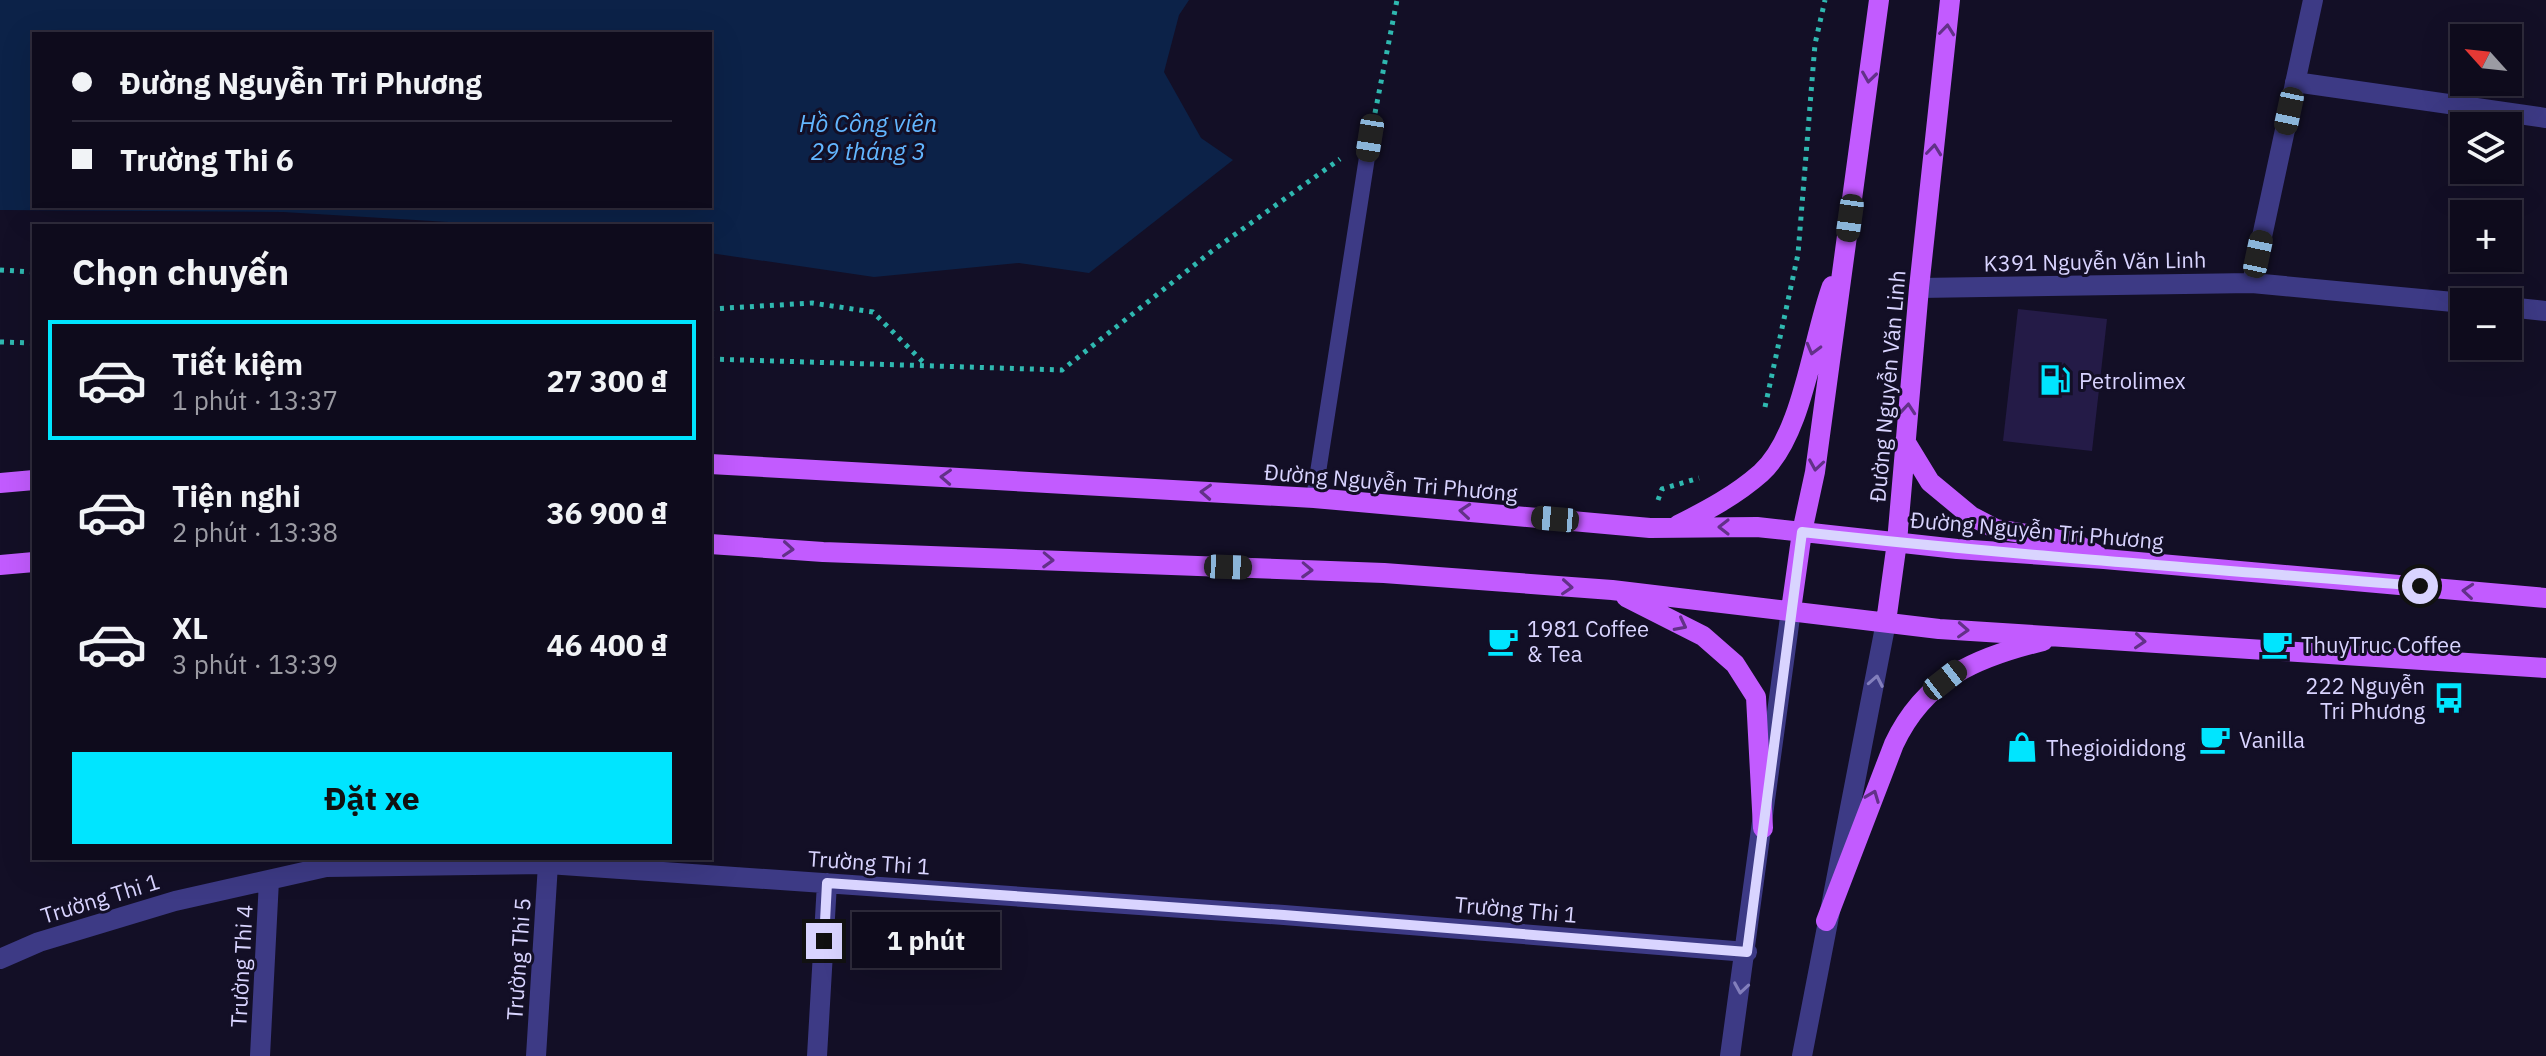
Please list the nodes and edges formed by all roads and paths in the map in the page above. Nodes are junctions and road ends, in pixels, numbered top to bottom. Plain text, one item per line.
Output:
1 (1397, 0) edge
2 (1825, 0) edge
3 (1879, 0) edge
4 (1950, 0) edge
5 (2313, 0) edge
6 (2295, 82) junction
7 (2546, 118) edge
8 (1370, 138) junction
9 (1846, 249) junction
10 (0, 270) edge
11 (32, 272) edge
12 (2252, 283) junction
13 (1919, 288) junction
14 (2450, 302) edge
15 (2522, 308) edge
16 (712, 309) edge
17 (2546, 311) edge
18 (0, 342) edge
19 (32, 343) edge
20 (712, 359) edge
21 (927, 366) junction
22 (1763, 418) dead end
23 (1905, 441) junction
24 (712, 464) edge
25 (1703, 477) dead end
26 (32, 480) edge
27 (0, 483) edge
28 (1314, 498) junction
29 (1674, 527) junction
30 (1650, 528) junction
31 (1802, 532) junction
32 (1897, 542) junction
33 (712, 544) edge
34 (2104, 559) junction
35 (32, 562) edge
36 (0, 565) edge
37 (1612, 590) junction
38 (2546, 598) edge
39 (1791, 610) junction
40 (1886, 622) junction
41 (2063, 636) junction
42 (2546, 668) edge
43 (1763, 828) junction
44 (548, 864) junction
45 (269, 880) junction
46 (827, 883) junction
47 (1826, 921) junction
48 (1747, 952) junction
49 (0, 959) edge
50 (260, 1056) edge
51 (536, 1056) edge
52 (817, 1056) edge
53 (1730, 1056) edge
54 (1802, 1056) edge

1 - 8 path
2 - 22 path
3 -> 9 main road
13 -> 4 main road, Đường Nguyễn Văn Linh
5 - 6 street
6 - 7 street
6 - 12 street
8 - 21 path
8 - 28 lane
9 -> 29 main road
9 -> 31 main road
10 - 11 path
12 - 13 street, K391 Nguyễn Văn Linh
12 - 14 street, K391 Nguyễn Văn Linh
23 -> 13 main road, Đường Nguyễn Văn Linh
15 - 17 street
16 - 21 path
18 - 19 path
20 - 21 path
23 - 32 main road, Đường Nguyễn Văn Linh
23 - 34 main road
28 -> 24 main road, Đường Nguyễn Tri Phương
25 - 30 path
26 - 27 main road
30 -> 28 main road, Đường Nguyễn Tri Phương
29 - 30 main road, Đường Nguyễn Tri Phương
31 -> 29 main road, Đường Nguyễn Tri Phương
31 - 32 main road, Đường Nguyễn Tri Phương
31 - 39 main road
32 - 34 main road, Đường Nguyễn Tri Phương
32 - 40 main road, Đường Nguyễn Văn Linh
33 -> 37 main road
38 -> 34 main road, Đường Nguyễn Tri Phương
35 - 36 main road
37 - 39 main road
37 -> 43 main road
39 - 40 main road
39 - 43 street
40 -> 41 main road
47 -> 40 street, Đường Nguyễn Văn Linh
41 -> 42 main road
47 -> 41 main road
43 - 48 street
44 - 45 street, Trường Thi 1
44 - 46 street, Trường Thi 1
44 - 51 street, Trường Thi 5
45 - 49 street, Trường Thi 1
45 - 50 street, Trường Thi 4
46 - 48 street, Trường Thi 1
46 - 52 street
47 - 54 street, Đường Nguyễn Văn Linh
48 -> 53 street

